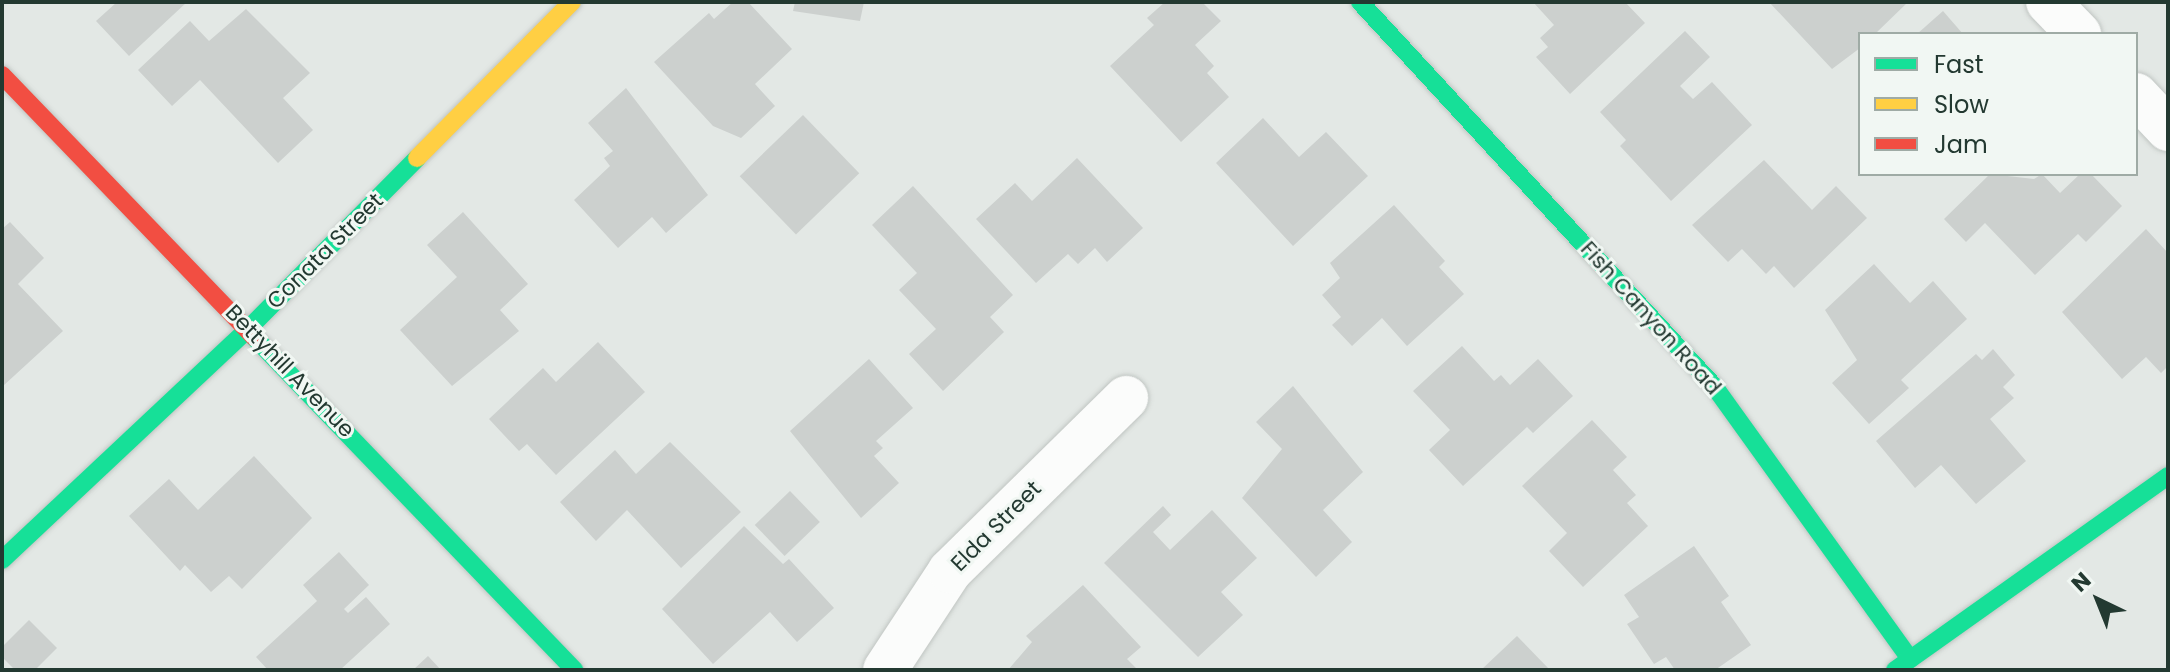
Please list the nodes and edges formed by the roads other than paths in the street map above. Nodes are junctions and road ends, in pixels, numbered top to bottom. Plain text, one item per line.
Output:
1 (572, 2) edge
2 (1360, 2) edge
3 (2048, 2) edge
4 (2077, 32) edge
5 (2, 75) edge
6 (2138, 97) edge
7 (2168, 129) edge
8 (250, 327) junction
9 (1126, 398) dead end
10 (2168, 476) edge
11 (2, 560) edge
12 (1903, 665) edge
13 (574, 670) edge
14 (885, 670) edge

1 - 8 street, Conata Street
2 - 12 street, Fish Canyon Road
3 - 4 street
5 - 8 street, Bettyhill Avenue
6 - 7 street
8 - 11 street, Conata Street
8 - 13 street, Bettyhill Avenue
9 - 14 street, Elda Street
10 - 12 street

